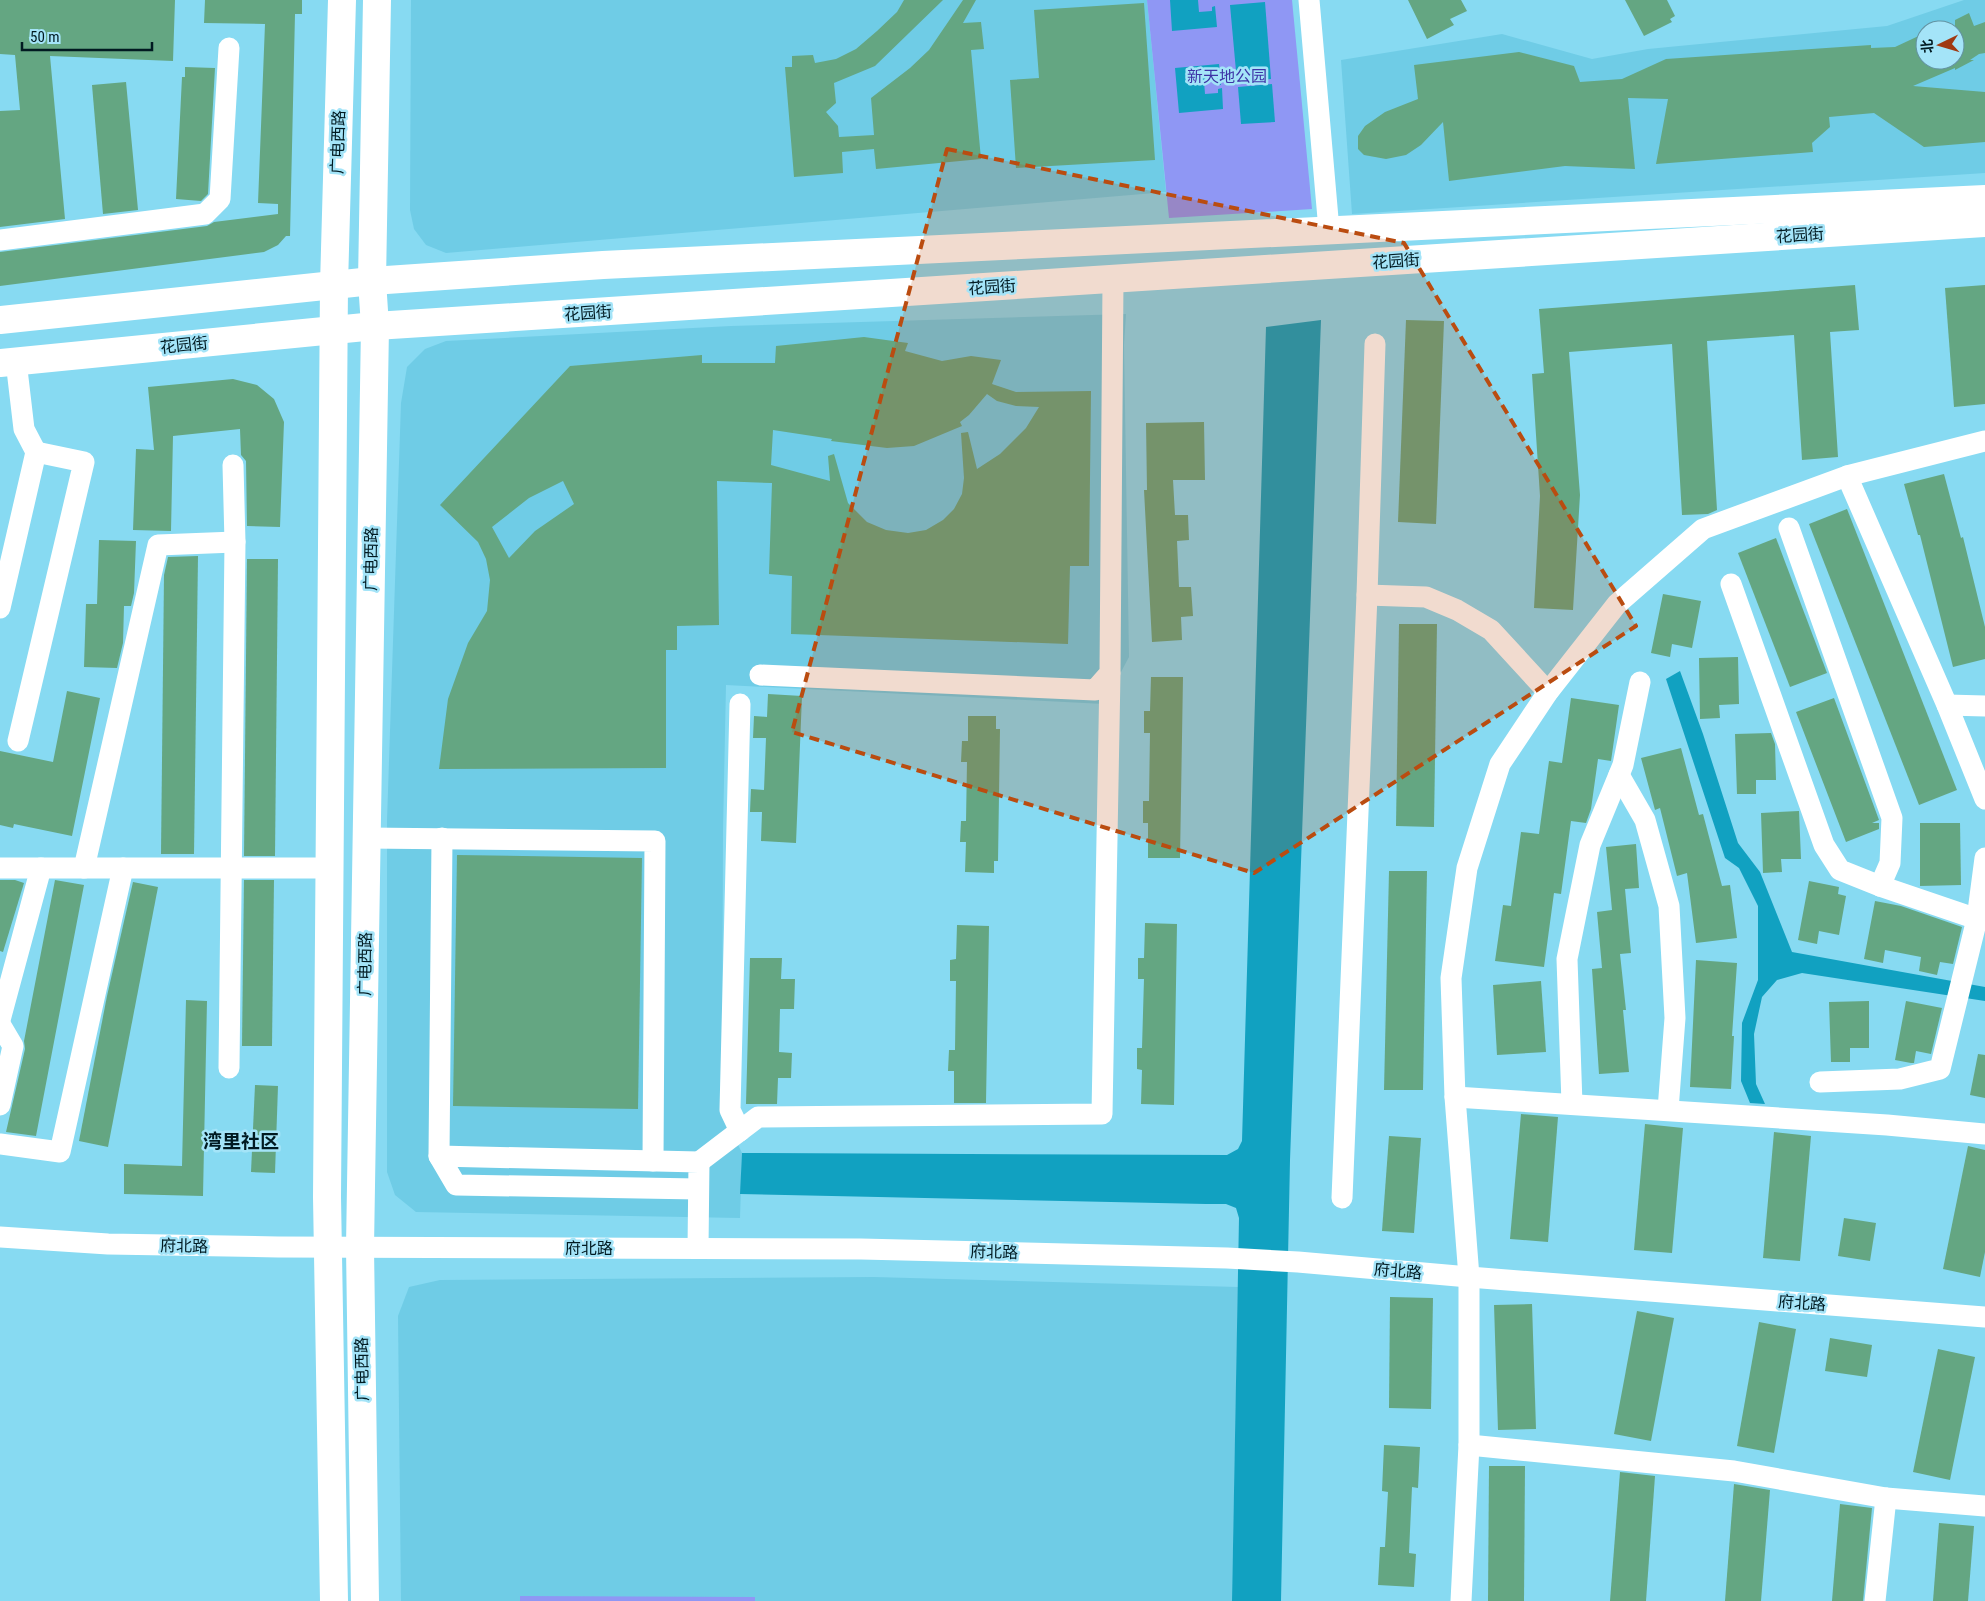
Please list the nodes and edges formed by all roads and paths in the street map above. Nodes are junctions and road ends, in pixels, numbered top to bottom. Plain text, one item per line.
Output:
1 (342, 0) edge
2 (377, 0) edge
3 (1309, 0) edge
4 (229, 48) dead end
5 (1985, 199) edge
6 (1985, 224) edge
7 (1329, 230) junction
8 (0, 240) edge
9 (1113, 280) junction
10 (372, 281) junction
11 (334, 285) junction
12 (0, 320) edge
13 (375, 326) junction
14 (334, 330) junction
15 (1375, 344) dead end
16 (8, 362) edge
17 (1985, 441) edge
18 (36, 452) junction
19 (233, 465) dead end
20 (1847, 476) junction
21 (1789, 528) dead end
22 (235, 542) junction
23 (1731, 584) dead end
24 (1367, 595) junction
25 (0, 608) edge
26 (1110, 673) junction
27 (760, 675) dead end
28 (1640, 682) dead end
29 (1548, 692) junction
30 (740, 704) dead end
31 (1947, 705) junction
32 (1985, 706) edge
33 (18, 740) dead end
34 (1619, 775) junction
35 (1985, 799) edge
36 (367, 838) junction
37 (442, 838) junction
38 (1985, 858) edge
39 (0, 868) edge
40 (41, 868) junction
41 (84, 868) junction
42 (123, 868) junction
43 (232, 868) junction
44 (329, 868) junction
45 (1880, 886) junction
46 (1977, 919) junction
47 (0, 1020) edge
48 (0, 1024) edge
49 (229, 1068) dead end
50 (1820, 1082) dead end
51 (1455, 1097) junction
52 (1572, 1104) junction
53 (0, 1105) edge
54 (1668, 1110) junction
55 (740, 1131) junction
56 (1985, 1134) edge
57 (0, 1144) edge
58 (439, 1156) junction
59 (653, 1161) junction
60 (698, 1162) junction
61 (698, 1189) junction
62 (1342, 1198) dead end
63 (0, 1237) edge
64 (329, 1247) junction
65 (360, 1247) junction
66 (698, 1248) junction
67 (1469, 1277) junction
68 (1985, 1317) edge
69 (1468, 1444) junction
70 (1886, 1498) junction
71 (1985, 1506) edge
72 (334, 1601) edge
73 (364, 1601) edge
74 (1461, 1601) edge
75 (1875, 1601) edge

1 - 11 main road, 广电西路
2 - 10 main road, 广电西路
3 - 7 street
4 - 8 street
5 - 7 main road, 花园街
6 - 9 main road, 花园街
7 - 10 main road, 花园街
9 - 13 main road, 花园街
9 - 26 street
10 - 11 main road, 花园街
10 - 13 main road, 广电西路
11 - 12 main road, 花园街
11 - 14 main road, 广电西路
13 - 14 main road, 花园街
13 - 36 main road, 广电西路
14 - 16 main road, 花园街
14 - 44 main road, 广电西路
15 - 24 street
16 - 18 street
17 - 20 street
18 - 25 street
18 - 33 street
19 - 22 street
20 - 29 street
20 - 31 street
21 - 45 street
22 - 41 street
22 - 43 street
23 - 45 street
24 - 29 street
24 - 62 street
26 - 27 street
26 - 55 street
28 - 34 street
29 - 51 street
30 - 55 street
31 - 32 street
31 - 35 street
34 - 52 street
34 - 54 street
36 - 37 street
36 - 65 main road, 广电西路
37 - 58 street
37 - 59 street
38 - 46 street
39 - 40 street
40 - 41 street
40 - 47 street
41 - 42 street
42 - 43 street
42 - 57 street
43 - 44 street
43 - 49 street
44 - 64 main road, 广电西路
45 - 46 street
46 - 50 street
48 - 53 street
51 - 52 street
51 - 67 street
52 - 54 street
54 - 56 street
55 - 60 street
58 - 59 street
58 - 61 street
59 - 60 street
60 - 61 street
61 - 66 street
63 - 64 street, 府北路
64 - 65 street, 府北路
64 - 72 main road, 广电西路
65 - 66 street, 府北路
65 - 73 main road, 广电西路
66 - 67 street, 府北路
67 - 68 street, 府北路
67 - 69 street
69 - 70 street
69 - 74 street
70 - 71 street
70 - 75 street

